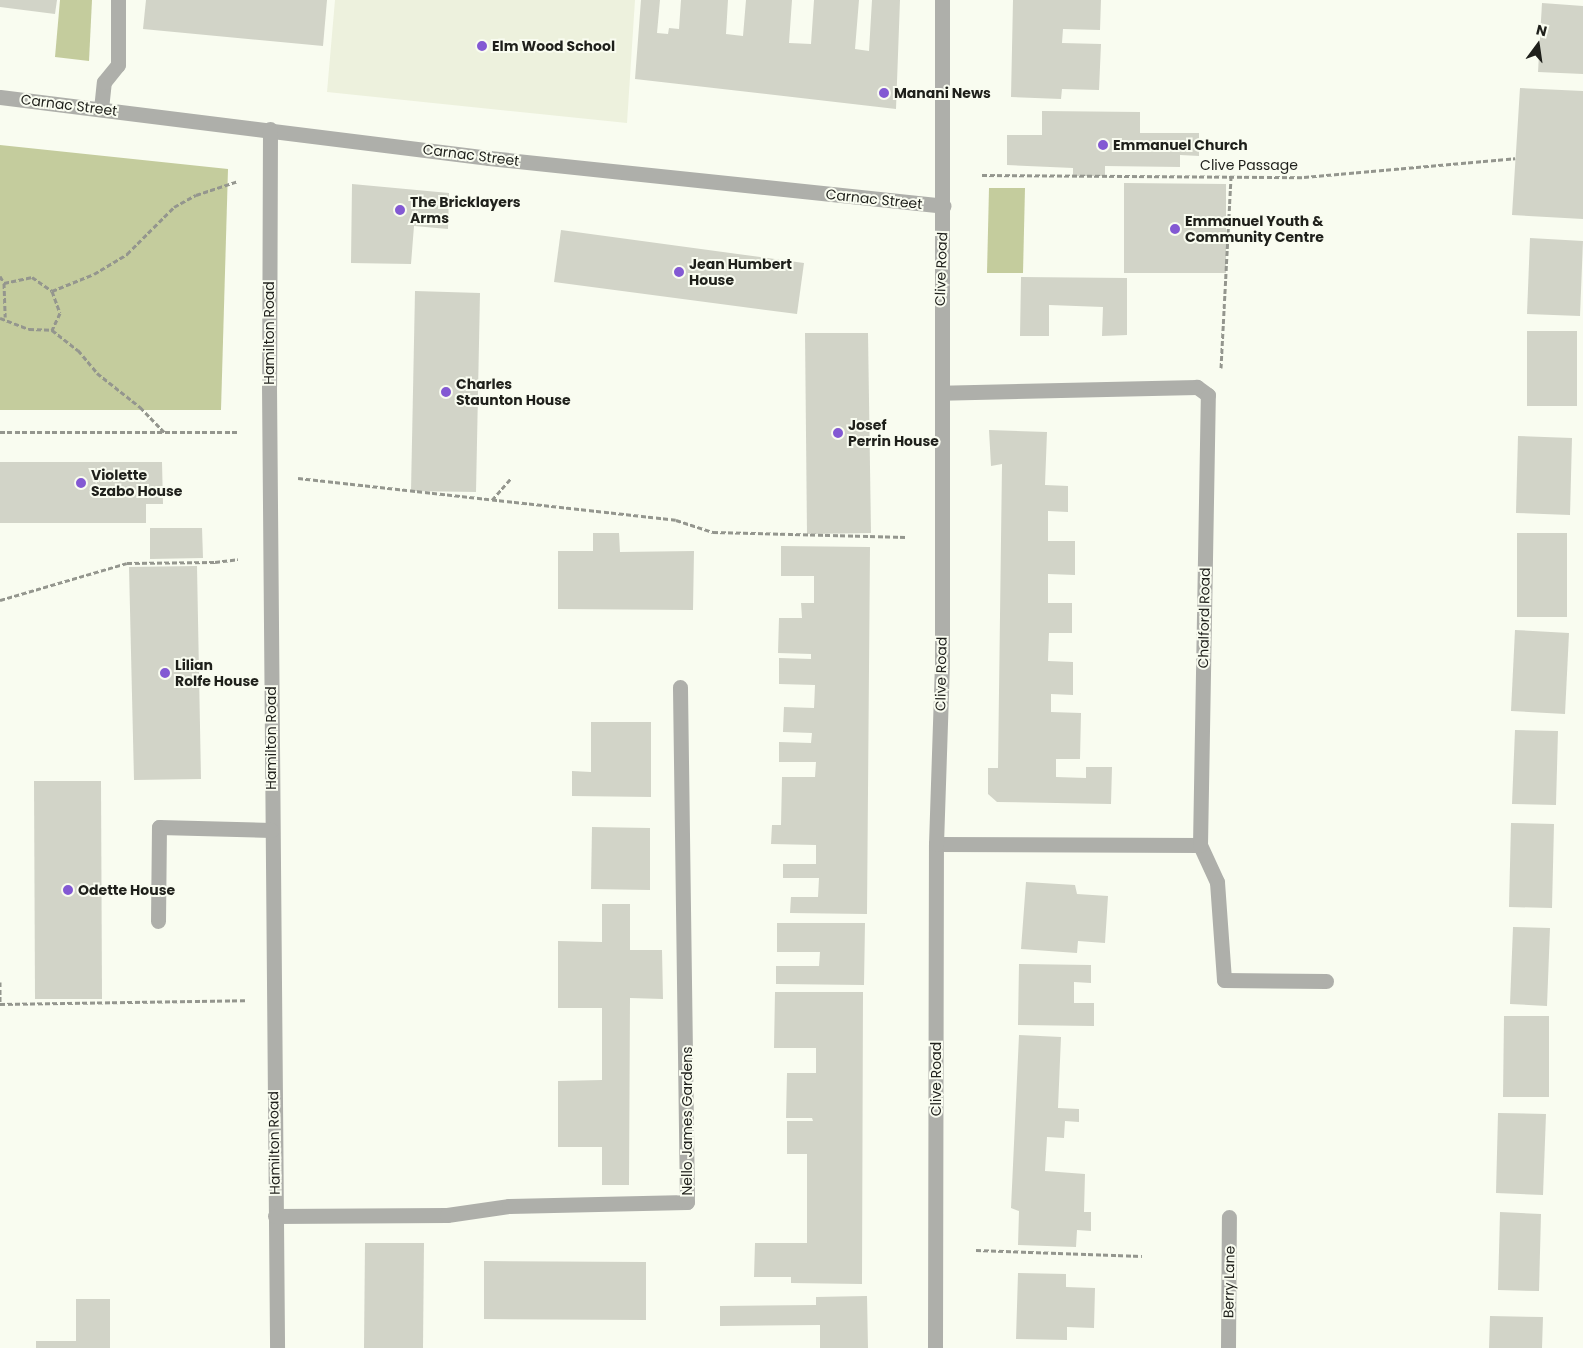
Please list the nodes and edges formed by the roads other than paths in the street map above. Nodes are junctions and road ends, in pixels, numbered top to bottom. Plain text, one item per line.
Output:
1 (118, 0) edge
2 (942, 0) edge
3 (0, 97) edge
4 (101, 109) junction
5 (270, 129) junction
6 (943, 206) junction
7 (942, 393) junction
8 (680, 687) dead end
9 (271, 830) junction
10 (936, 844) junction
11 (1200, 845) junction
12 (158, 921) dead end
13 (1326, 981) dead end
14 (275, 1216) junction
15 (1229, 1217) dead end
16 (277, 1348) edge
17 (935, 1348) edge
18 (1228, 1348) edge

1 - 4 street
2 - 6 street, Clive Road
3 - 4 street, Carnac Street
4 - 5 street, Carnac Street
5 - 6 street, Carnac Street
5 - 9 street, Hamilton Road
6 - 7 street, Clive Road
7 - 10 street, Clive Road
7 - 11 street, Chalford Road
8 - 14 street, Nello James Gardens
9 - 12 street
9 - 14 street, Hamilton Road
10 - 11 street
10 - 17 street, Clive Road
11 - 13 street
14 - 16 street, Hamilton Road
15 - 18 street, Berry Lane

